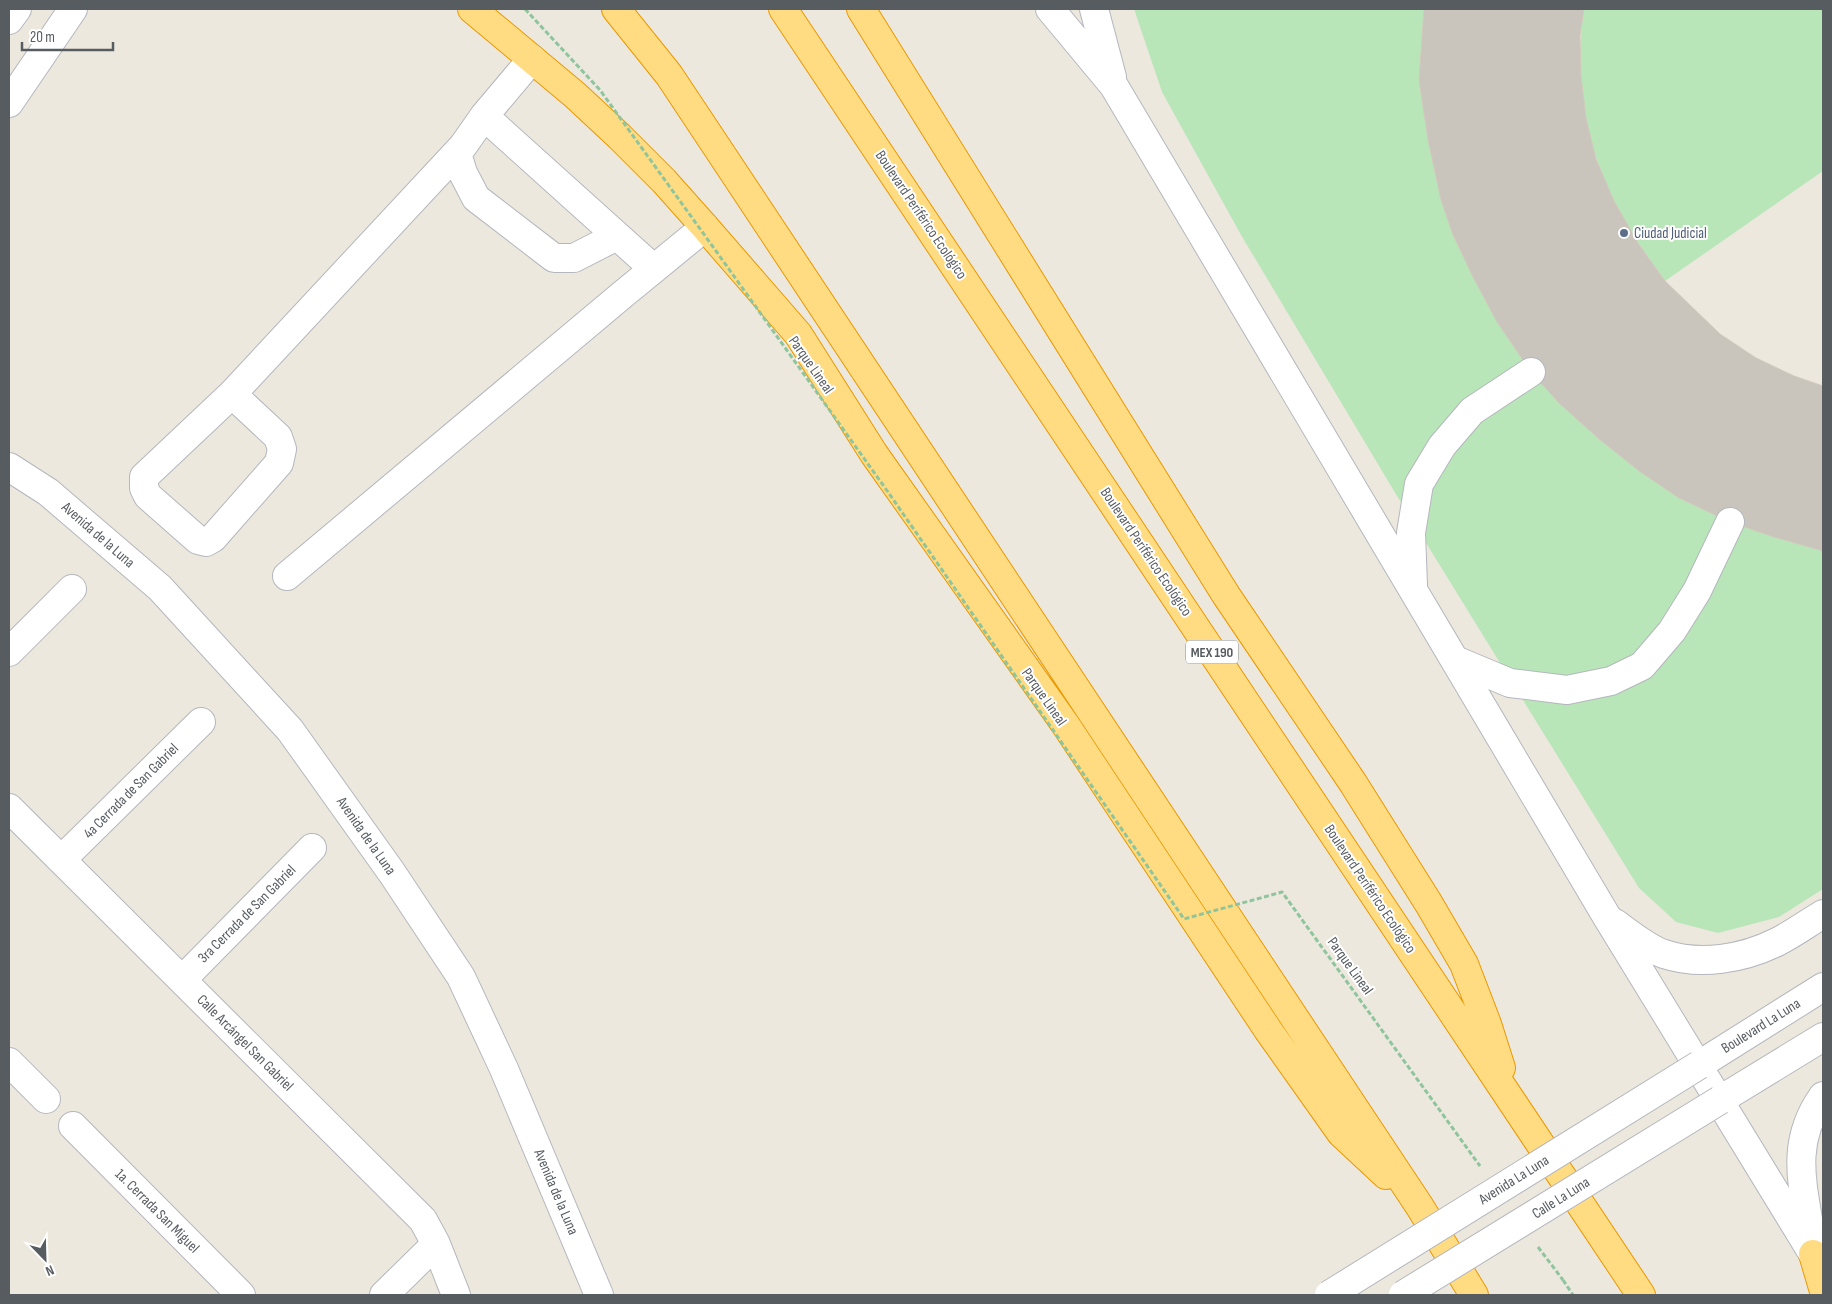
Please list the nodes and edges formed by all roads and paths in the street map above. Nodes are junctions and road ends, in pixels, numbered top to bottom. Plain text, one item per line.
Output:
1 (17, 9) edge
2 (72, 9) edge
3 (472, 9) edge
4 (525, 9) edge
5 (616, 9) edge
6 (783, 9) edge
7 (861, 9) edge
8 (1050, 9) edge
9 (1094, 9) edge
10 (9, 20) edge
11 (532, 59) junction
12 (1114, 86) junction
13 (9, 103) edge
14 (484, 116) junction
15 (457, 153) junction
16 (705, 227) junction
17 (618, 236) junction
18 (654, 269) junction
19 (1531, 372) dead end
20 (232, 394) junction
21 (9, 467) edge
22 (1730, 522) dead end
23 (287, 576) dead end
24 (1413, 588) junction
25 (72, 590) dead end
26 (9, 652) edge
27 (1455, 660) junction
28 (201, 722) dead end
29 (9, 808) edge
30 (312, 848) dead end
31 (61, 860) junction
32 (1823, 914) edge
33 (1607, 917) junction
34 (182, 980) junction
35 (1823, 987) edge
36 (1823, 1037) edge
37 (9, 1062) edge
38 (1699, 1065) joint
39 (1823, 1096) edge
40 (46, 1099) dead end
41 (1511, 1100) junction
42 (73, 1126) dead end
43 (1481, 1167) dead end
44 (1420, 1207) junction
45 (1533, 1240) dead end
46 (436, 1244) junction
47 (1818, 1260) edge
48 (1823, 1288) edge
49 (241, 1295) edge
50 (384, 1295) edge
51 (456, 1295) edge
52 (599, 1295) edge
53 (1329, 1295) edge
54 (1403, 1295) edge
55 (1474, 1295) edge
56 (1573, 1295) edge
57 (1642, 1295) edge

1 - 10 street
2 - 13 street
3 - 11 highway
4 - 43 path, Parque Lineal, bridge
5 - 44 highway
6 - 41 highway, Boulevard Periférico Ecológico / MEX 190
7 - 41 highway
8 - 12 street
9 - 12 street
11 - 14 street
11 - 16 highway
12 - 24 street
14 - 15 street
14 - 17 street
15 - 17 street
15 - 20 street
16 - 18 street
16 - 44 highway
17 - 18 street
18 - 23 street
19 - 24 street
20 - 20 street
21 - 52 street, Avenida de la Luna
22 - 27 street
24 - 27 street
25 - 26 street
27 - 33 street
28 - 31 street, 4a Cerrada de San Gabriel
29 - 31 street, Calle Arcángel San Gabriel
30 - 34 street, 3ra Cerrada de San Gabriel
31 - 34 street, Calle Arcángel San Gabriel
32 - 33 street
33 - 47 street
34 - 46 street, Calle Arcángel San Gabriel
35 - 38 street, Boulevard La Luna
36 - 54 street, Calle La Luna, bridge
37 - 40 street
38 - 53 street, Avenida La Luna, bridge
39 - 47 street
41 - 57 highway, Boulevard Periférico Ecológico / MEX 190
42 - 49 street, 1a. Cerrada San Miguel
44 - 55 highway
45 - 56 path, bridge
46 - 50 street
46 - 51 street, Calle Arcángel San Gabriel
47 - 48 highway

